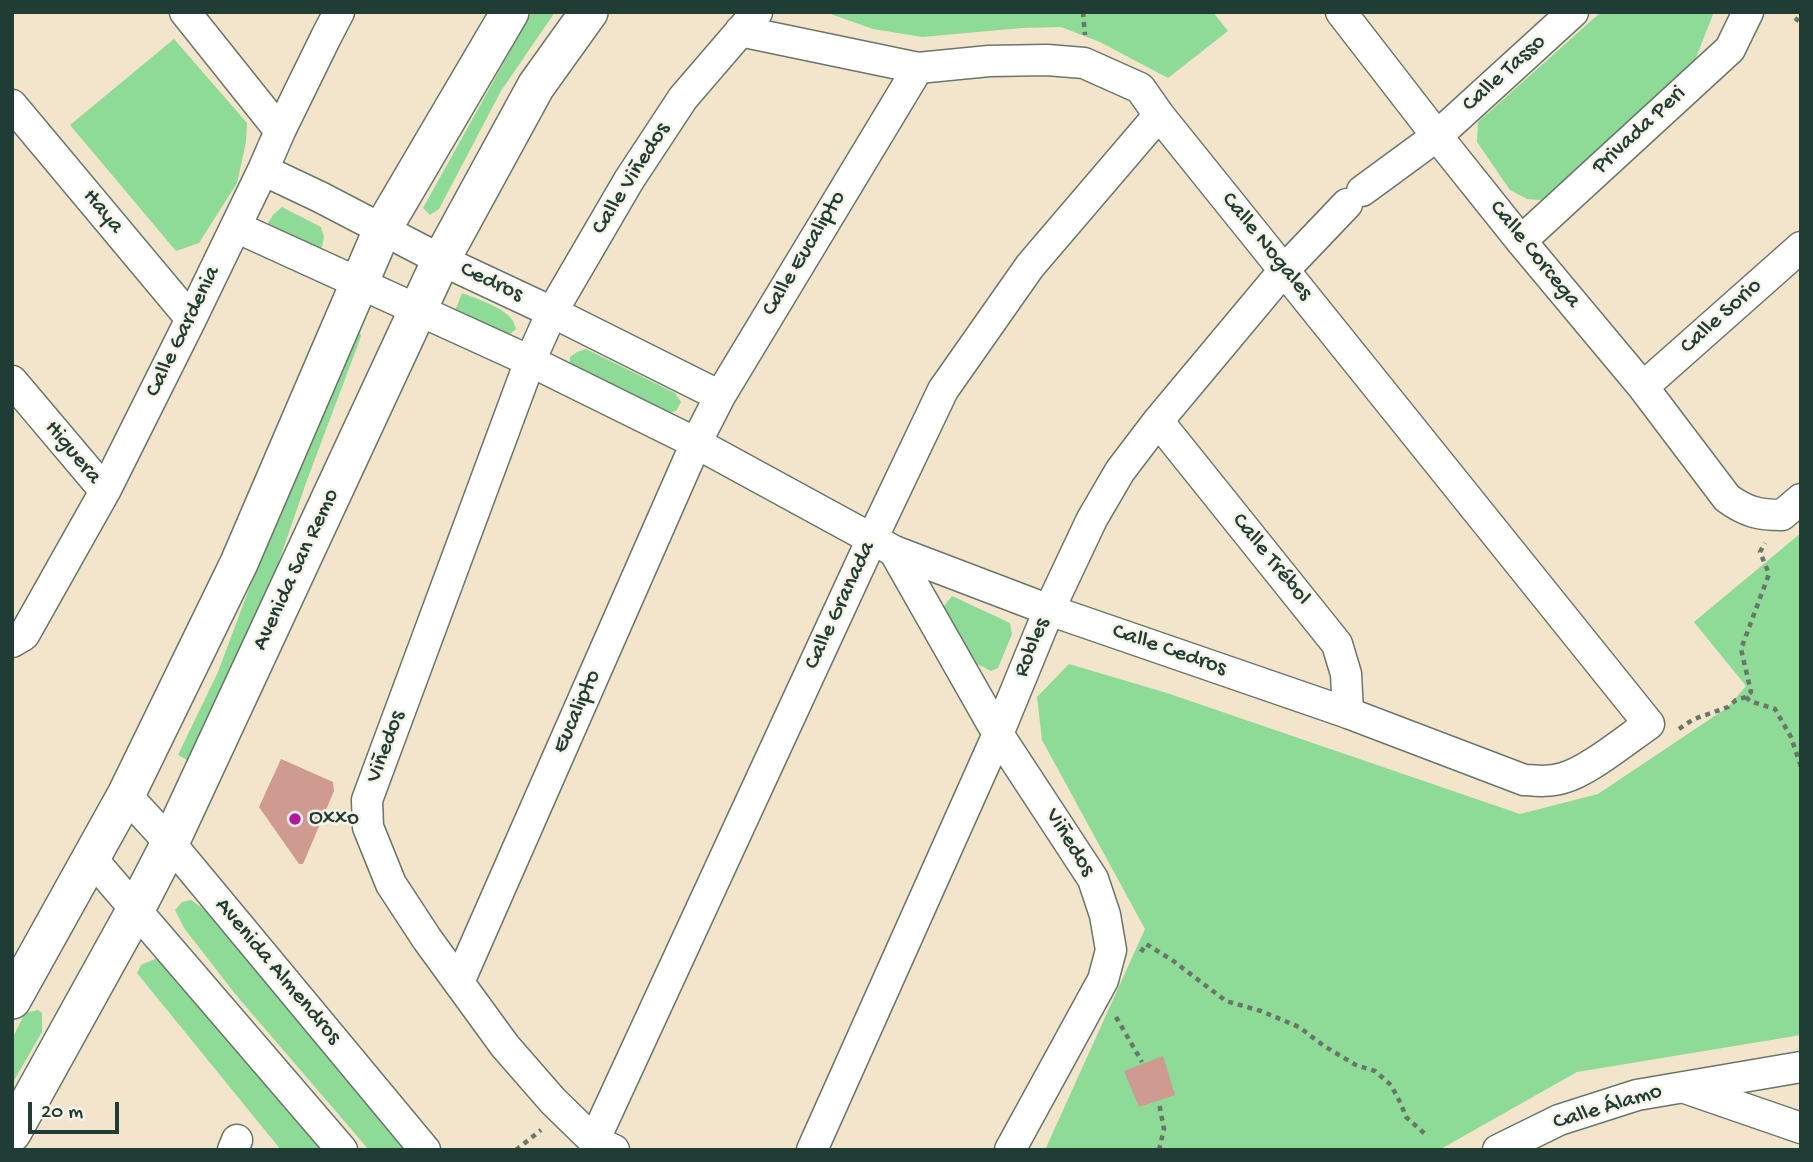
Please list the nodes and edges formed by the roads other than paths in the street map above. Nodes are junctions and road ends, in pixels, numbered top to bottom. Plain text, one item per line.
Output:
1 (185, 12) edge
2 (340, 12) edge
3 (510, 12) edge
4 (589, 12) edge
5 (1341, 12) edge
6 (1573, 12) edge
7 (1748, 12) edge
8 (748, 22) edge
9 (918, 68) junction
10 (12, 105) edge
11 (1159, 115) junction
12 (280, 131) junction
13 (1437, 136) junction
14 (263, 170) junction
15 (1354, 197) joint
16 (236, 226) junction
17 (383, 228) junction
18 (1521, 241) junction
19 (1801, 247) edge
20 (441, 260) junction
21 (1284, 269) junction
22 (359, 283) junction
23 (418, 310) junction
24 (552, 312) junction
25 (191, 319) junction
26 (530, 361) junction
27 (12, 381) edge
28 (1643, 387) junction
29 (720, 396) junction
30 (1158, 422) junction
31 (696, 443) junction
32 (105, 492) junction
33 (1801, 499) edge
34 (883, 545) junction
35 (1049, 610) junction
36 (12, 642) edge
37 (1348, 713) junction
38 (1659, 728) joint
39 (998, 734) junction
40 (126, 795) junction
41 (170, 843) junction
42 (92, 859) junction
43 (136, 909) junction
44 (460, 982) junction
45 (12, 1000) edge
46 (1801, 1067) edge
47 (1681, 1087) junction
48 (1801, 1128) edge
49 (12, 1133) edge
50 (604, 1145) edge
51 (342, 1150) edge
52 (425, 1150) edge
53 (813, 1150) edge
54 (1010, 1150) edge
55 (1498, 1150) edge

1 - 12 street
2 - 12 street, Calle Gardenia
3 - 17 street
4 - 20 street, Avenida San Remo
5 - 13 street, Calle Corcega
6 - 13 street, Calle Tasso
7 - 18 street, Privada Peri
8 - 9 street, Calle Nogales
8 - 24 street, Calle Viñedos
9 - 11 street, Calle Nogales
9 - 29 street, Calle Eucalipto
10 - 25 street, Haya
11 - 21 street, Calle Nogales
11 - 34 street, Calle Granada
12 - 14 street, Calle Gardenia
13 - 15 street, Calle Tasso
13 - 18 street, Calle Corcega
14 - 16 street, Calle Gardenia
14 - 17 street, Cedros
15 - 21 street, Robles
16 - 22 street
16 - 25 street, Calle Gardenia
17 - 20 street, Cedros
17 - 22 street
18 - 28 street, Calle Corcega
19 - 28 street, Calle Sorio
20 - 23 street, Avenida San Remo
20 - 24 street, Cedros
21 - 30 street, Robles
21 - 38 street, Calle Nogales
22 - 23 street
22 - 40 street
23 - 26 street
23 - 41 street, Avenida San Remo
24 - 26 street, Calle Viñedos
24 - 29 street, Cedros
25 - 32 street, Calle Gardenia
26 - 31 street
26 - 44 street, Viñedos
27 - 32 street, Higuera
28 - 33 street, Calle Corcega
29 - 31 street, Calle Eucalipto
30 - 35 street, Robles
30 - 37 street, Calle Trébol
31 - 34 street, Calle Cedros
31 - 44 street, Eucalipto
32 - 36 street, Calle Gardenia
34 - 35 street, Calle Cedros
34 - 39 street, Viñedos
34 - 50 street, Calle Granada
35 - 37 street, Calle Cedros
35 - 39 street, Robles
37 - 38 street, Calle Cedros
39 - 53 street, Robles
39 - 54 street, Viñedos
40 - 41 street, Avenida Almendros
40 - 42 street
41 - 43 street, Avenida San Remo
41 - 52 street, Avenida Almendros
42 - 43 street
42 - 45 street
43 - 49 street, Avenida San Remo
43 - 51 street
44 - 50 street, Viñedos
46 - 47 street, Calle Álamo
47 - 48 street, Calle Álamo
47 - 55 street, Calle Álamo

